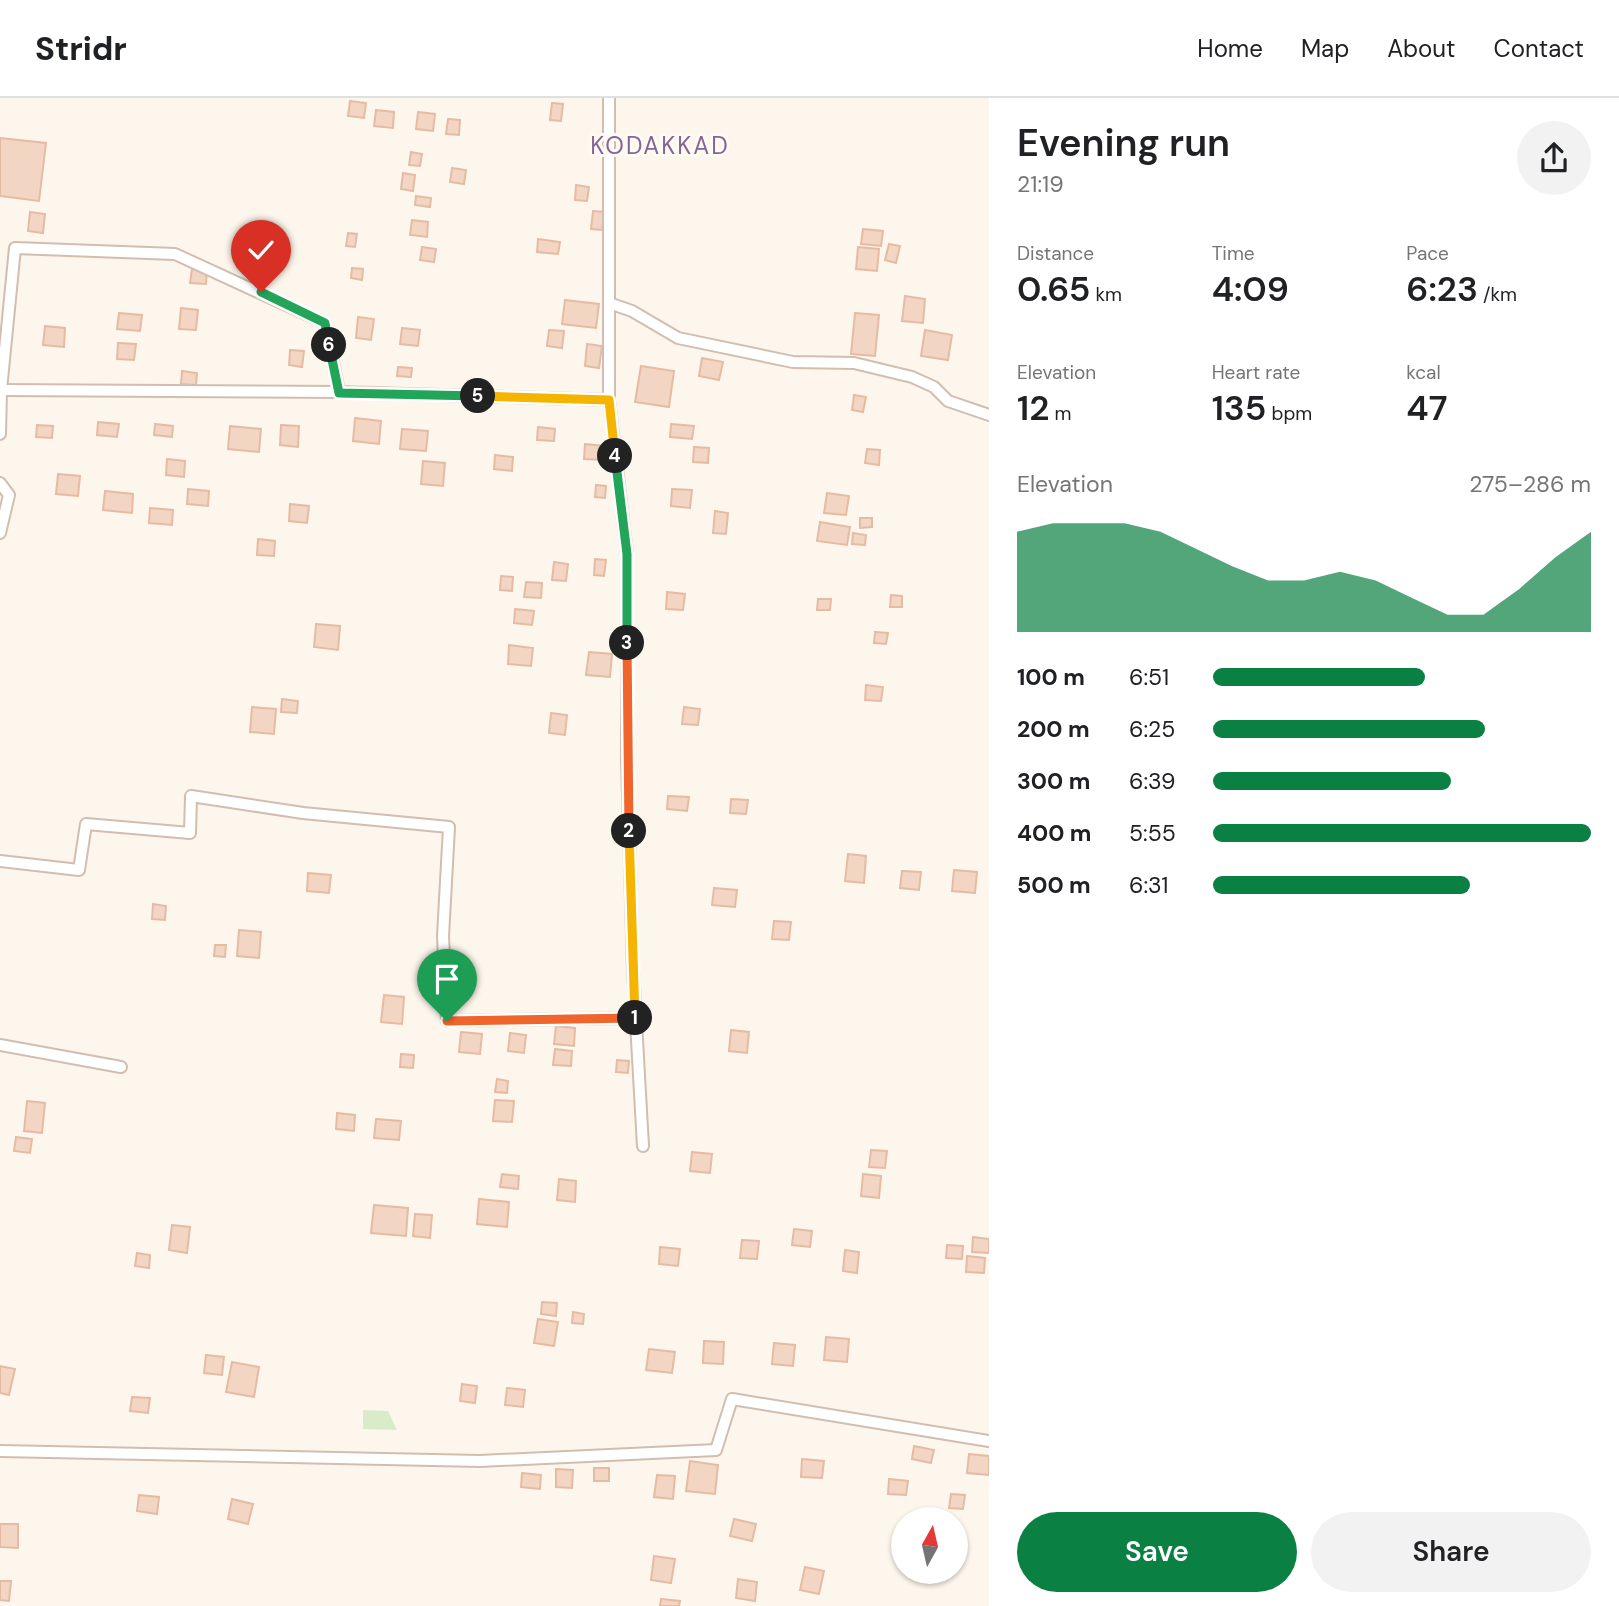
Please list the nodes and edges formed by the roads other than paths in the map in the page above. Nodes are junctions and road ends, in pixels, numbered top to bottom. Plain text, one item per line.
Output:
1 (609, 98) edge
2 (609, 303) junction
3 (0, 390) edge
4 (339, 393) junction
5 (609, 400) junction
6 (989, 415) edge
7 (0, 434) edge
8 (0, 483) edge
9 (0, 533) edge
10 (0, 861) edge
11 (636, 1018) junction
12 (0, 1045) edge
13 (121, 1067) dead end
14 (643, 1146) dead end
15 (989, 1441) edge
16 (0, 1451) edge

1 - 2 street
2 - 5 street
2 - 6 street
3 - 4 street
3 - 4 street
3 - 7 street
4 - 5 street
5 - 11 street
8 - 9 street
10 - 11 street
11 - 14 street
12 - 13 street
15 - 16 street

